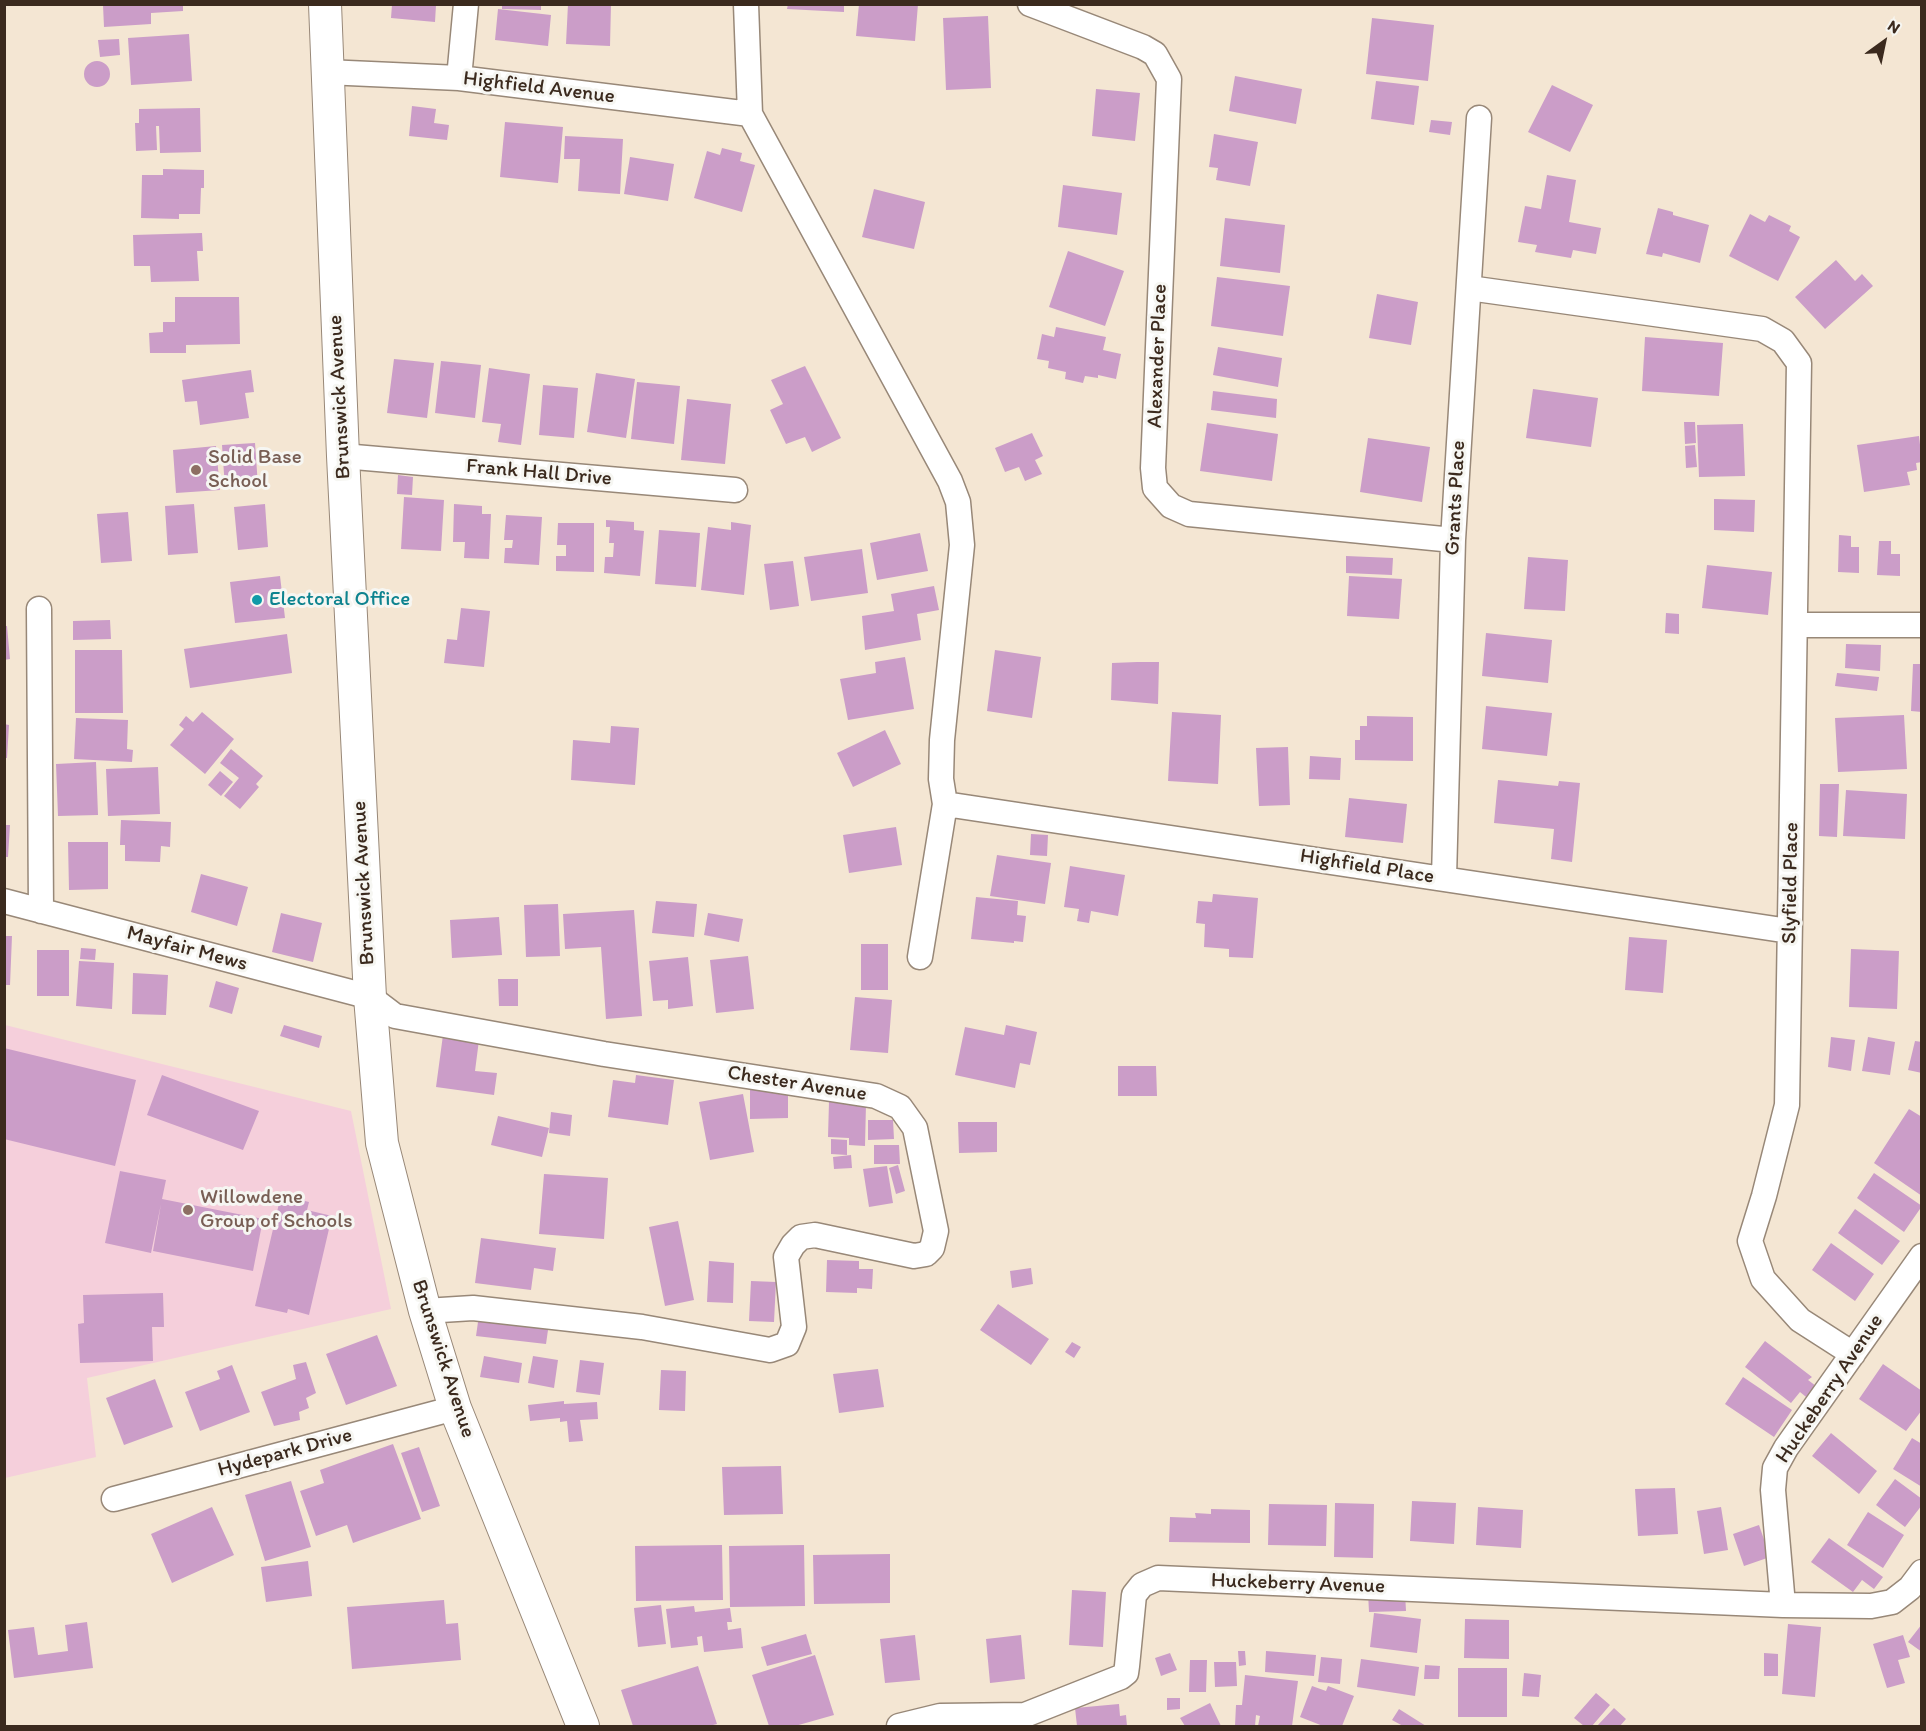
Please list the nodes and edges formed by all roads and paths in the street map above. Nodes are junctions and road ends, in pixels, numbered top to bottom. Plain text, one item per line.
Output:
1 (325, 4) edge
2 (466, 4) edge
3 (746, 4) edge
4 (1030, 4) edge
5 (326, 72) junction
6 (459, 78) junction
7 (750, 114) junction
8 (1479, 118) dead end
9 (1468, 288) junction
10 (343, 456) junction
11 (735, 490) dead end
12 (1453, 540) junction
13 (39, 609) dead end
14 (1796, 625) junction
15 (1922, 626) edge
16 (945, 804) junction
17 (1444, 878) junction
18 (4, 901) edge
19 (40, 911) junction
20 (1790, 931) junction
21 (920, 957) dead end
22 (370, 997) junction
23 (1922, 1256) edge
24 (425, 1311) junction
25 (1852, 1354) junction
26 (455, 1408) junction
27 (114, 1498) dead end
28 (1922, 1572) edge
29 (1783, 1605) junction
30 (583, 1726) edge
31 (898, 1726) edge

1 - 5 main road, Brunswick Avenue
2 - 6 street
3 - 7 street
4 - 12 street, Alexander Place
5 - 6 street, Highfield Avenue
5 - 10 main road, Brunswick Avenue
6 - 7 street, Highfield Avenue
7 - 16 street
8 - 9 street, Grants Place
9 - 12 street, Grants Place
9 - 14 street, Slyfield Place
10 - 11 street, Frank Hall Drive
10 - 22 main road, Brunswick Avenue
12 - 17 street, Grants Place
13 - 19 street
14 - 15 street
14 - 20 street, Slyfield Place
16 - 17 street, Highfield Place
16 - 21 street
17 - 20 street, Highfield Place
18 - 19 street, Mayfair Mews
19 - 22 street, Mayfair Mews
20 - 25 street, Slyfield Place
22 - 24 main road, Brunswick Avenue
22 - 24 street, Chester Avenue
23 - 25 street, Huckeberry Avenue
24 - 26 main road, Brunswick Avenue
25 - 29 street, Huckeberry Avenue
26 - 27 street, Hydepark Drive
26 - 30 main road, Brunswick Avenue
28 - 29 street, Huckeberry Avenue
29 - 31 street, Huckeberry Avenue

